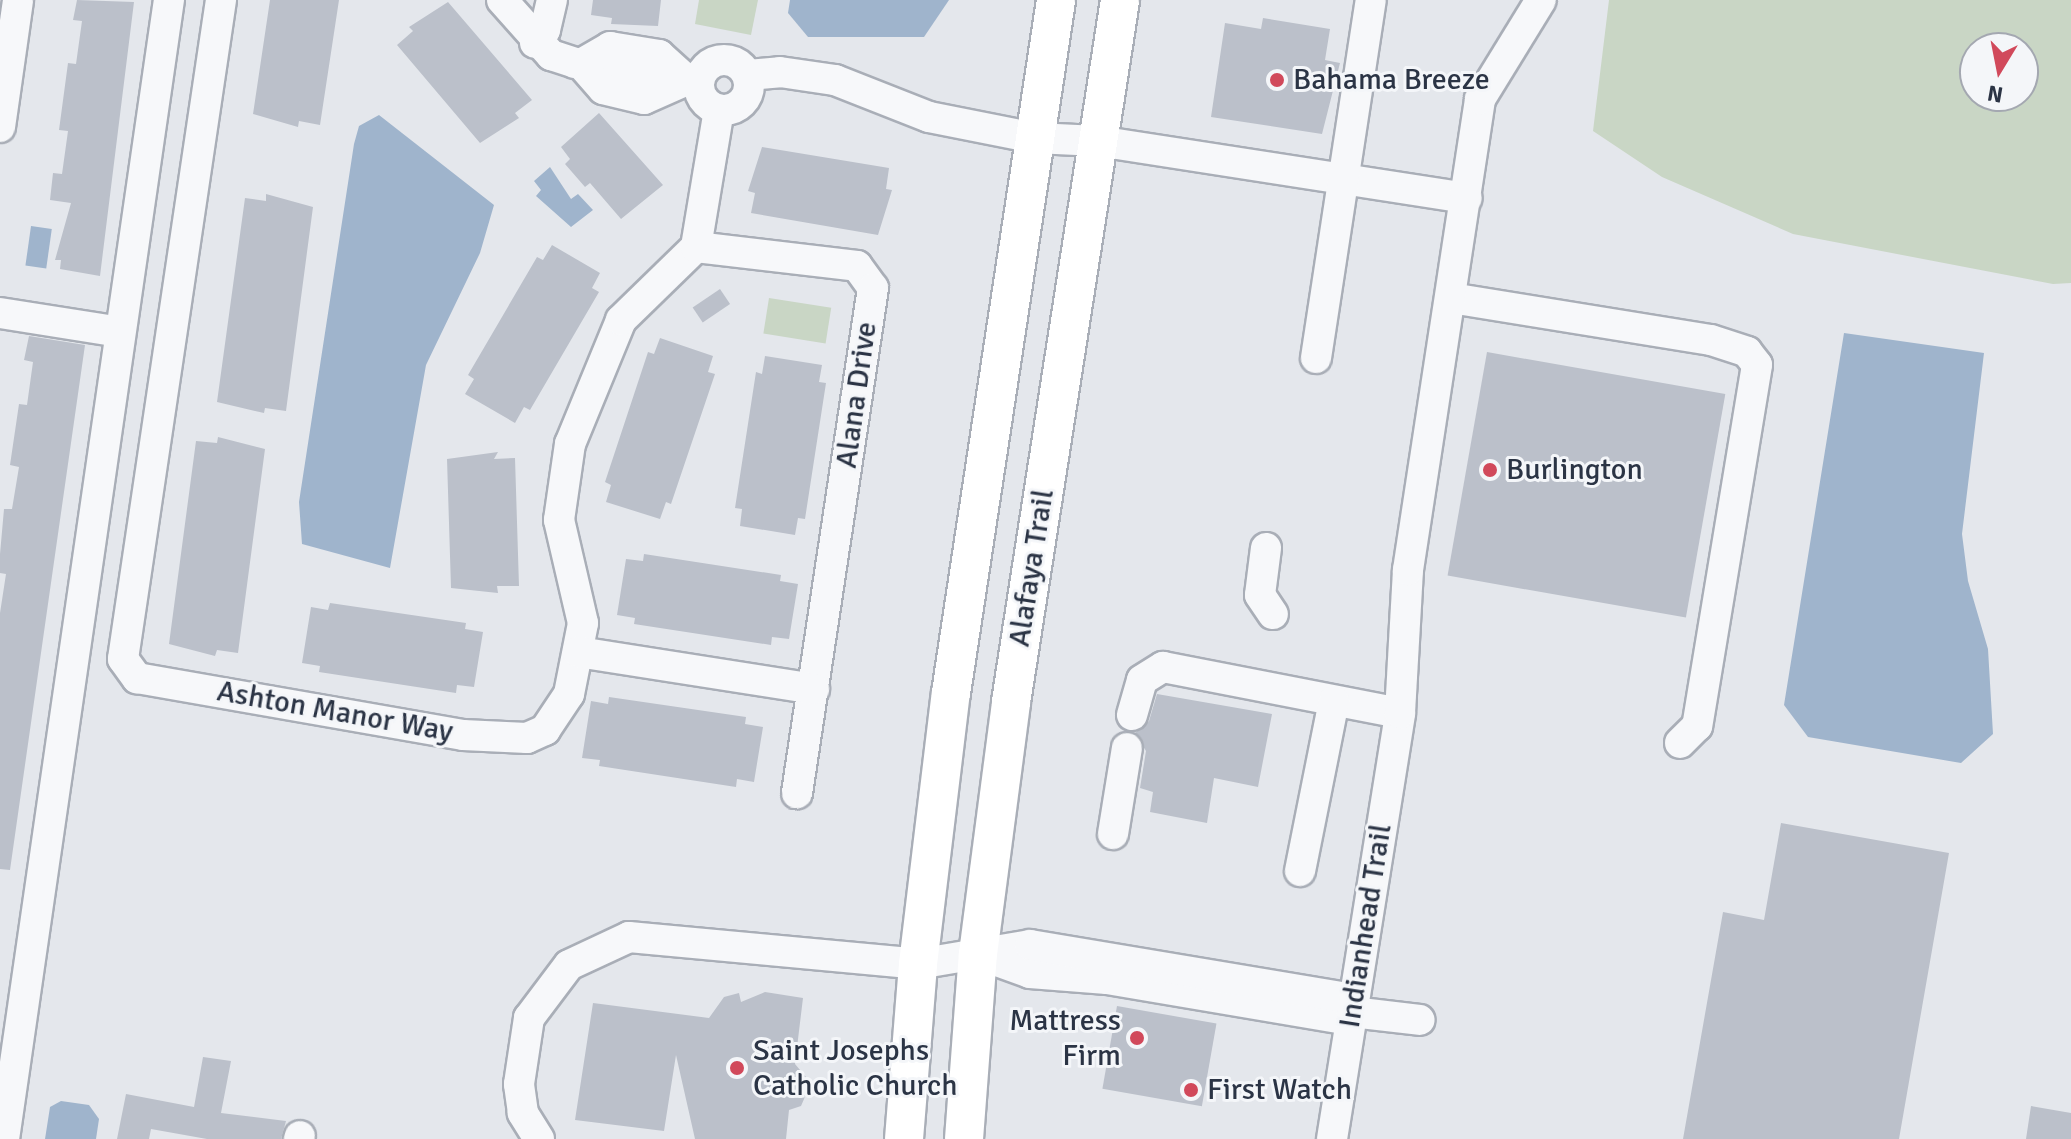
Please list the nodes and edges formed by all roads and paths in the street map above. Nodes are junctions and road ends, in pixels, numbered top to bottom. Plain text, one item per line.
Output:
1 (18, 0) edge
2 (169, 0) edge
3 (221, 0) edge
4 (502, 0) edge
5 (552, 0) edge
6 (1056, 0) edge
7 (1120, 0) edge
8 (1371, 0) edge
9 (1541, 0) edge
10 (535, 43) junction
11 (748, 75) junction
12 (693, 81) junction
13 (719, 110) junction
14 (0, 127) edge
15 (1035, 138) junction
16 (1098, 141) junction
17 (1343, 179) junction
18 (1467, 198) junction
19 (696, 247) junction
20 (1451, 298) junction
21 (0, 313) edge
22 (120, 332) junction
23 (1316, 358) dead end
24 (1266, 548) dead end
25 (1273, 614) dead end
26 (578, 652) junction
27 (814, 689) junction
28 (1334, 701) junction
29 (1400, 713) junction
30 (1132, 715) dead end
31 (1680, 743) dead end
32 (1127, 748) dead end
33 (797, 793) dead end
34 (1113, 834) dead end
35 (1300, 871) dead end
36 (978, 954) junction
37 (918, 964) junction
38 (13, 982) edge
39 (1352, 1010) junction
40 (1420, 1020) dead end
41 (535, 1138) edge
42 (4, 1139) edge
43 (904, 1139) edge
44 (964, 1139) edge
45 (1332, 1139) edge

1 - 14 street
2 - 22 street
3 - 26 street, Ashton Manor Way
4 - 10 street
5 - 10 street
6 - 15 main road, Alafaya Trail
7 - 16 main road, Alafaya Trail
8 - 17 street
9 - 18 street, Indianhead Trail
10 - 12 street
11 - 12 street
11 - 13 street
11 - 15 street
12 - 13 street
13 - 19 street
15 - 16 street
15 - 37 main road, Alafaya Trail
16 - 17 street
16 - 36 main road, Alafaya Trail
17 - 18 street
17 - 23 street
18 - 20 street, Indianhead Trail
19 - 26 street, Ashton Manor Way
19 - 27 street, Alana Drive
20 - 29 street, Indianhead Trail
20 - 31 street
21 - 22 street
22 - 38 street
24 - 25 street
26 - 27 street
27 - 33 street, Alana Drive
28 - 29 street
28 - 30 street
28 - 35 street
29 - 39 street, Indianhead Trail
32 - 34 street
36 - 37 street
36 - 39 street
36 - 44 main road, Alafaya Trail
37 - 41 street
37 - 43 main road, Alafaya Trail
38 - 42 street
39 - 40 street
39 - 45 street, Indianhead Trail

